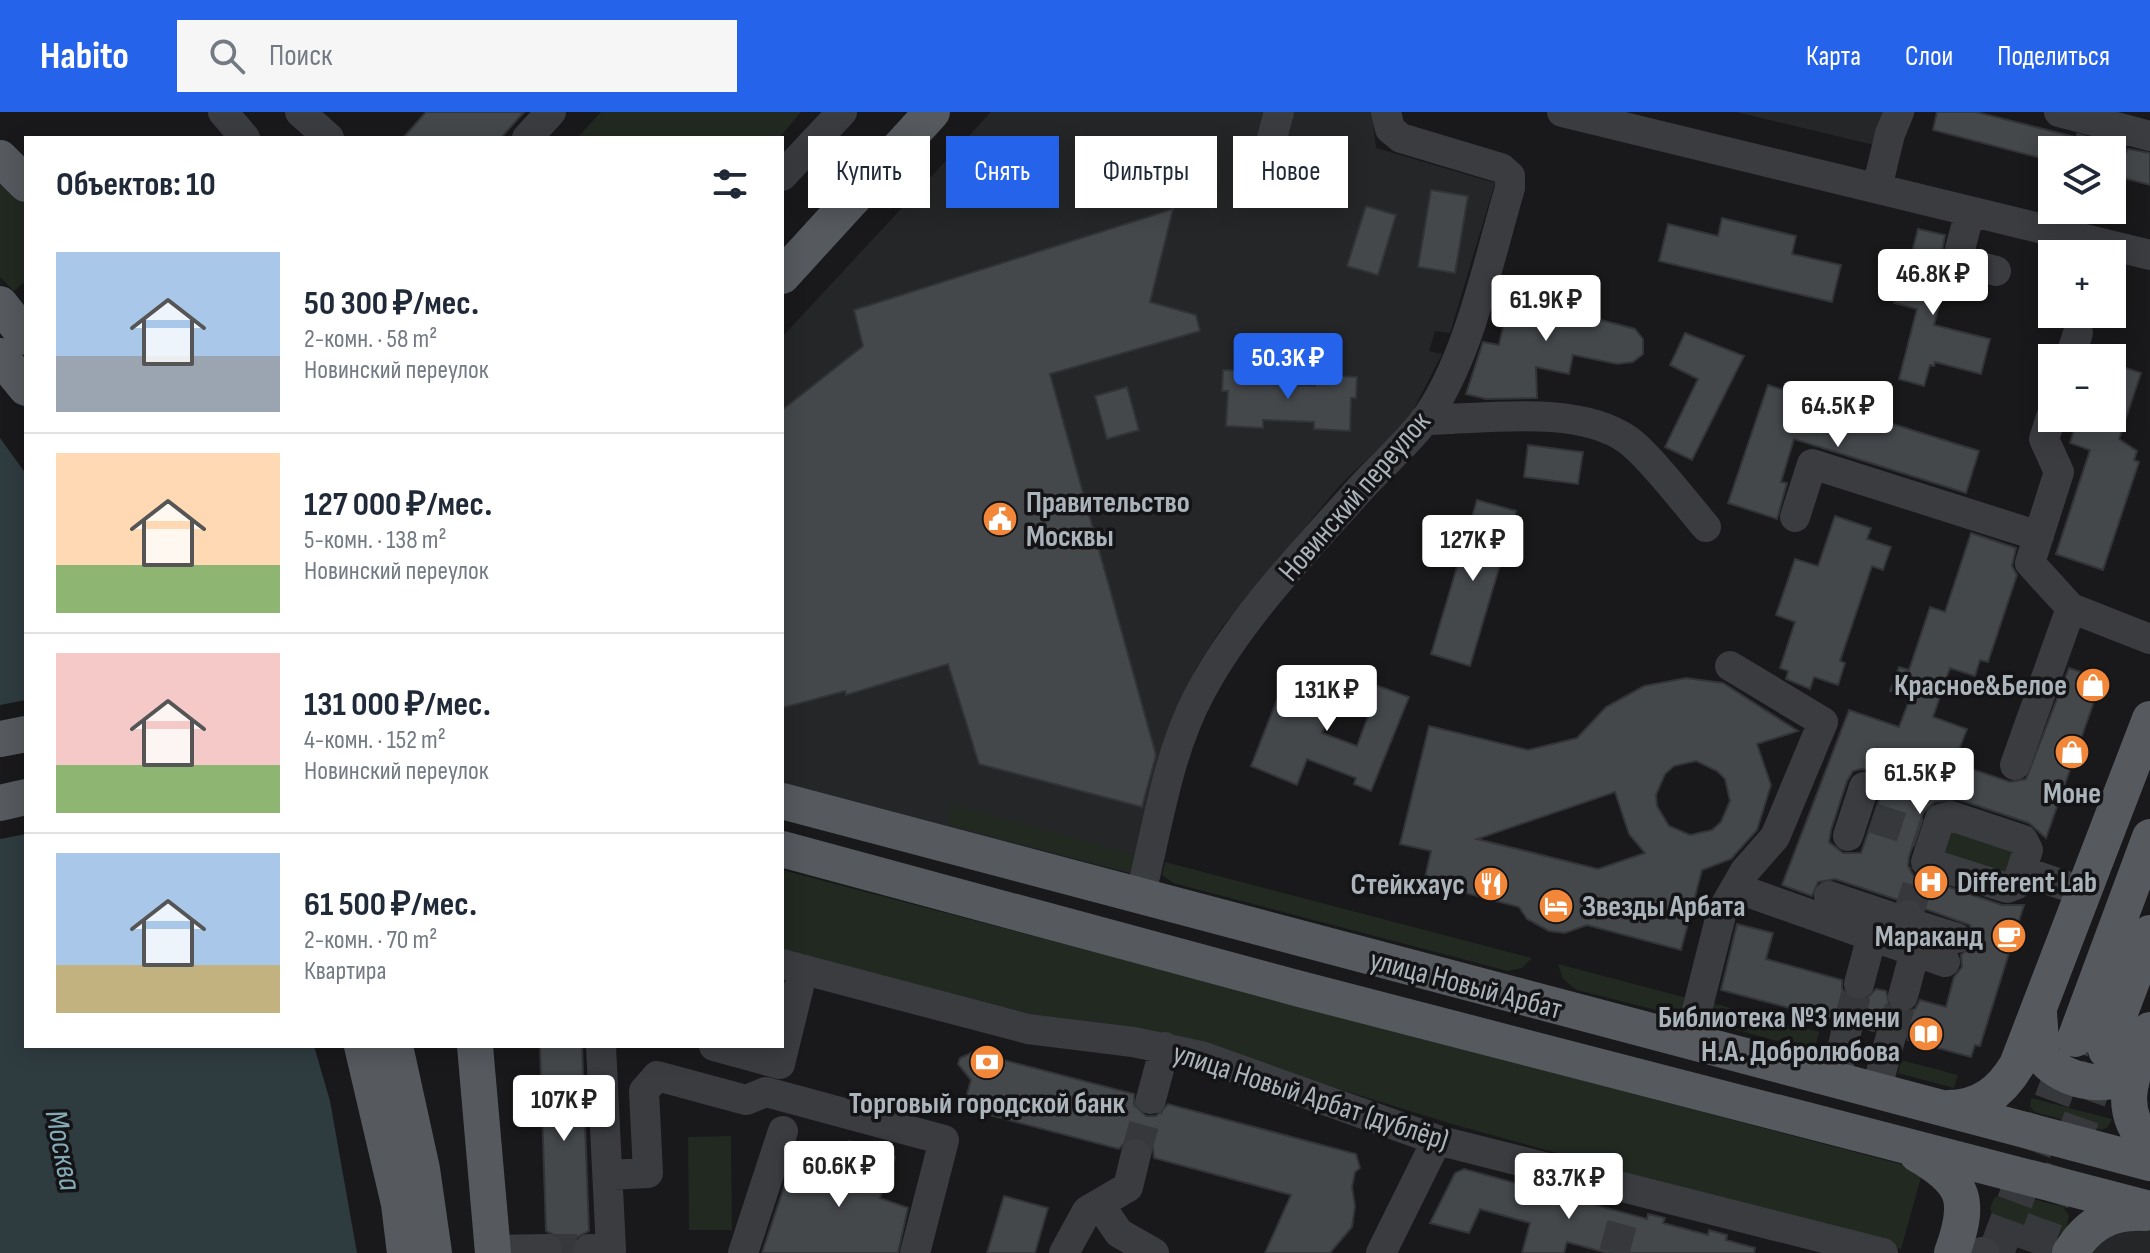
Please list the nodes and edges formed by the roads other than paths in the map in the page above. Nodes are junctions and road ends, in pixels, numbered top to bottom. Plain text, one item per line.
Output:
1 (223, 112) edge
2 (300, 112) edge
3 (551, 112) edge
4 (842, 112) edge
5 (932, 112) edge
6 (1279, 112) edge
7 (1386, 112) edge
8 (1562, 112) edge
9 (1899, 112) edge
10 (2059, 112) edge
11 (0, 135) edge
12 (243, 136) edge
13 (327, 136) edge
14 (529, 136) edge
15 (1273, 136) edge
16 (2150, 136) edge
17 (24, 157) edge
18 (0, 158) edge
19 (784, 174) edge
20 (24, 182) edge
21 (1877, 188) junction
22 (1970, 211) junction
23 (2038, 218) edge
24 (2082, 224) edge
25 (2150, 255) edge
26 (1996, 271) dead end
27 (784, 274) edge
28 (0, 304) edge
29 (24, 334) edge
30 (0, 356) edge
31 (24, 386) edge
32 (1424, 420) junction
33 (2046, 432) edge
34 (1795, 517) dead end
35 (1706, 527) dead end
36 (2039, 536) junction
37 (2071, 608) junction
38 (2150, 639) edge
39 (1730, 666) dead end
40 (2150, 719) edge
41 (24, 734) edge
42 (0, 739) edge
43 (2015, 765) dead end
44 (24, 797) edge
45 (784, 802) edge
46 (0, 803) edge
47 (2150, 837) edge
48 (784, 850) edge
49 (2022, 871) junction
50 (1736, 888) junction
51 (2084, 892) junction
52 (1829, 896) dead end
53 (1140, 897) junction
54 (2150, 933) edge
55 (1872, 936) junction
56 (1915, 951) junction
57 (793, 967) edge
58 (1859, 984) tunnel mouth
59 (1903, 996) tunnel mouth
60 (2039, 1011) junction
61 (1848, 1024) tunnel mouth
62 (784, 1034) edge
63 (1891, 1036) tunnel mouth
64 (1689, 1042) junction
65 (2117, 1045) edge
66 (1165, 1047) junction
67 (362, 1048) edge
68 (395, 1048) edge
69 (475, 1048) edge
70 (601, 1048) edge
71 (721, 1048) edge
72 (782, 1048) edge
73 (1835, 1080) junction
74 (1876, 1091) junction
75 (1151, 1099) tunnel mouth
76 (1930, 1105) junction
77 (783, 1131) dead end
78 (1437, 1140) junction
79 (1885, 1141) junction
80 (2150, 1147) edge
81 (1136, 1154) tunnel mouth
82 (2150, 1163) edge
83 (608, 1175) junction
84 (1099, 1204) junction
85 (2150, 1211) edge
86 (1067, 1248) edge
87 (547, 1249) dead end
88 (589, 1249) dead end
89 (493, 1252) edge
90 (405, 1253) edge
91 (434, 1253) edge
92 (743, 1253) edge
93 (915, 1253) edge
94 (1154, 1253) edge
95 (1381, 1253) edge
96 (1883, 1253) edge
97 (1952, 1253) edge
98 (2070, 1253) edge

1 - 12 street
2 - 13 street
3 - 14 street
4 - 19 street
5 - 27 main road
6 - 15 street
7 - 32 street, Новинский переулок
8 - 21 street
9 - 21 street
10 - 16 street
11 - 17 main road
18 - 20 main road
21 - 22 street
22 - 23 street
22 - 26 street
24 - 25 street
28 - 29 main road
30 - 31 main road
32 - 35 street
32 - 53 street, Новинский переулок
33 - 36 street
34 - 36 street
36 - 37 street
37 - 38 street
37 - 43 street
39 - 50 street
40 - 51 main road
41 - 42 main road
44 - 46 main road
45 - 53 main road, улица Новый Арбат
47 - 65 main road
48 - 79 main road, улица Новый Арбат
49 - 49 street
49 - 51 street
50 - 55 street
50 - 64 street
51 - 60 main road
52 - 56 street
53 - 64 main road, улица Новый Арбат
54 - 65 main road
55 - 56 street
55 - 58 street
56 - 59 street
57 - 62 street
57 - 66 street, улица Новый Арбат (дублёр)
60 - 65 main road
60 - 76 main road
61 - 73 street
63 - 74 street
64 - 73 main road, улица Новый Арбат
65 - 80 main road
66 - 75 street
66 - 78 street, улица Новый Арбат (дублёр)
67 - 90 main road
68 - 91 main road
69 - 89 main road
70 - 83 street
71 - 72 street
73 - 74 main road, улица Новый Арбат
74 - 76 main road, улица Новый Арбат
76 - 82 main road, улица Новый Арбат
77 - 92 street
78 - 95 street
78 - 96 street, улица Новый Арбат (дублёр)
79 - 85 main road, улица Новый Арбат
79 - 97 main road
81 - 84 street
83 - 88 street
83 - 93 street
84 - 86 street
84 - 94 street
85 - 98 main road
87 - 89 street

